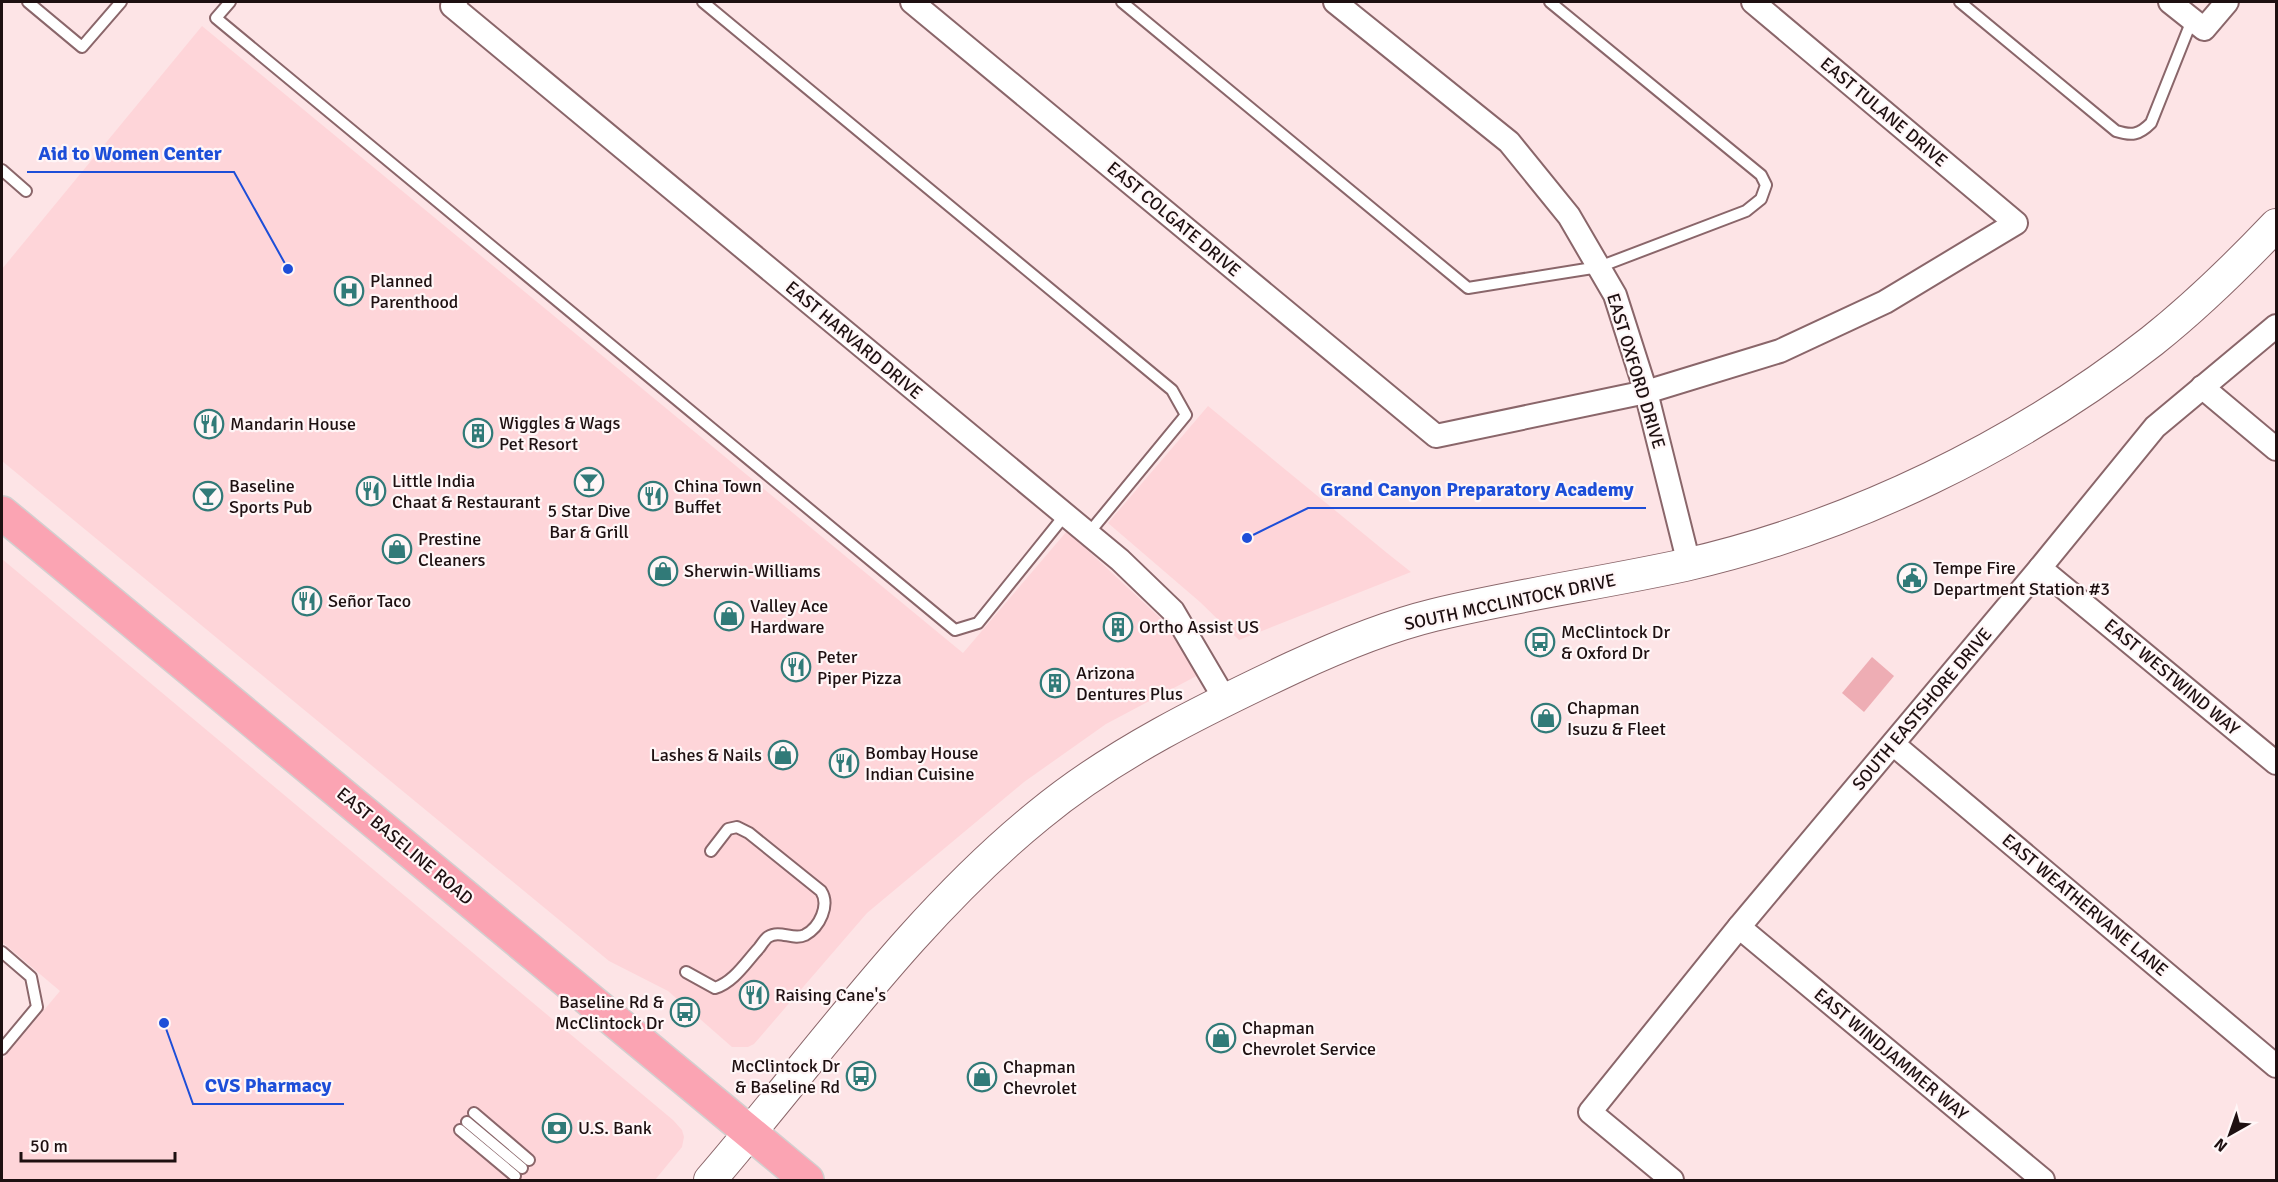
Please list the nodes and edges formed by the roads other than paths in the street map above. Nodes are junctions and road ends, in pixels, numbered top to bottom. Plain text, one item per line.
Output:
1 (28, 2) edge
2 (121, 2) edge
3 (230, 2) edge
4 (703, 2) edge
5 (912, 2) edge
6 (1122, 2) edge
7 (1335, 2) edge
8 (1551, 2) edge
9 (1753, 2) edge
10 (1960, 2) edge
11 (2170, 2) edge
12 (2227, 2) edge
13 (454, 4) edge
14 (2198, 25) junction
15 (2, 170) edge
16 (26, 191) dead end
17 (2277, 225) edge
18 (1599, 267) junction
19 (2277, 326) edge
20 (2202, 387) junction
21 (1646, 392) junction
22 (2277, 449) edge
23 (2, 513) edge
24 (1065, 515) junction
25 (1088, 534) junction
26 (1689, 564) junction
27 (2040, 568) junction
28 (1226, 701) junction
29 (1893, 744) junction
30 (2277, 764) edge
31 (711, 851) dead end
32 (1739, 927) junction
33 (2, 952) edge
34 (686, 972) dead end
35 (2, 1049) edge
36 (2277, 1066) edge
37 (751, 1132) junction
38 (522, 1168) joint
39 (710, 1180) edge
40 (807, 1180) edge
41 (1672, 1180) edge
42 (2043, 1180) edge

1 - 2 lane
3 - 24 lane
4 - 25 lane
5 - 21 street, EAST COLGATE DRIVE
6 - 18 lane
7 - 18 street, EAST OXFORD DRIVE
8 - 18 lane
9 - 21 street, EAST TULANE DRIVE
10 - 14 lane
11 - 14 street
12 - 14 street
13 - 24 street, EAST HARVARD DRIVE
15 - 16 lane
17 - 26 main road, SOUTH MCCLINTOCK DRIVE
18 - 21 street, EAST OXFORD DRIVE
19 - 20 street, SOUTH EASTSHORE DRIVE
20 - 22 street
20 - 27 street, SOUTH EASTSHORE DRIVE
21 - 26 street, EAST OXFORD DRIVE
23 - 37 main road, EAST BASELINE ROAD
24 - 25 street, EAST HARVARD DRIVE
25 - 28 street, EAST HARVARD DRIVE
26 - 28 main road, SOUTH MCCLINTOCK DRIVE
27 - 29 street, SOUTH EASTSHORE DRIVE
27 - 30 street, EAST WESTWIND WAY
28 - 37 main road, SOUTH MCCLINTOCK DRIVE
29 - 32 street, SOUTH EASTSHORE DRIVE
29 - 36 street, EAST WEATHERVANE LANE
31 - 34 lane
32 - 41 street, SOUTH EASTSHORE DRIVE
32 - 42 street, EAST WINDJAMMER WAY
33 - 35 lane
37 - 39 main road, SOUTH MCCLINTOCK DRIVE
37 - 40 main road, EAST BASELINE ROAD
38 - 38 lane

